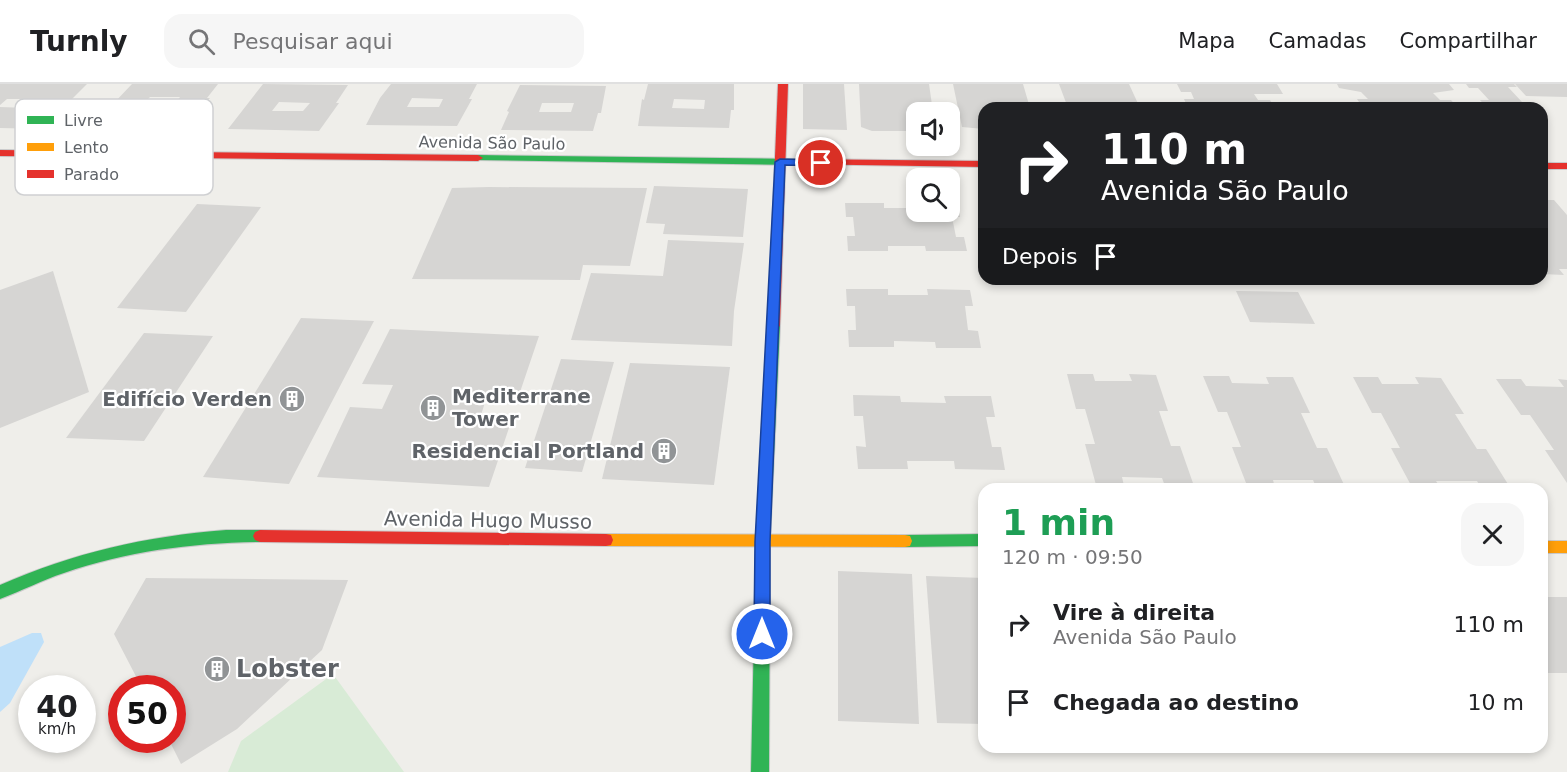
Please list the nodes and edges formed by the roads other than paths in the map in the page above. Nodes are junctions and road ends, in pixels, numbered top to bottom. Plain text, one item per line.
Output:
1 (783, 84) edge
2 (0, 153) edge
3 (15, 153) edge
4 (213, 155) edge
5 (780, 162) junction
6 (978, 164) edge
7 (1548, 166) edge
8 (1567, 166) edge
9 (978, 540) edge
10 (763, 542) junction
11 (1548, 547) edge
12 (1567, 547) edge
13 (0, 592) edge
14 (760, 772) edge

1 - 5 main road
2 - 3 main road, Avenida São Paulo
4 - 5 main road, Avenida São Paulo
5 - 6 main road, Avenida São Paulo
5 - 10 main road
7 - 8 main road
9 - 10 main road, Avenida Hugo Musso
10 - 13 main road, Avenida Hugo Musso
10 - 14 main road
11 - 12 main road

